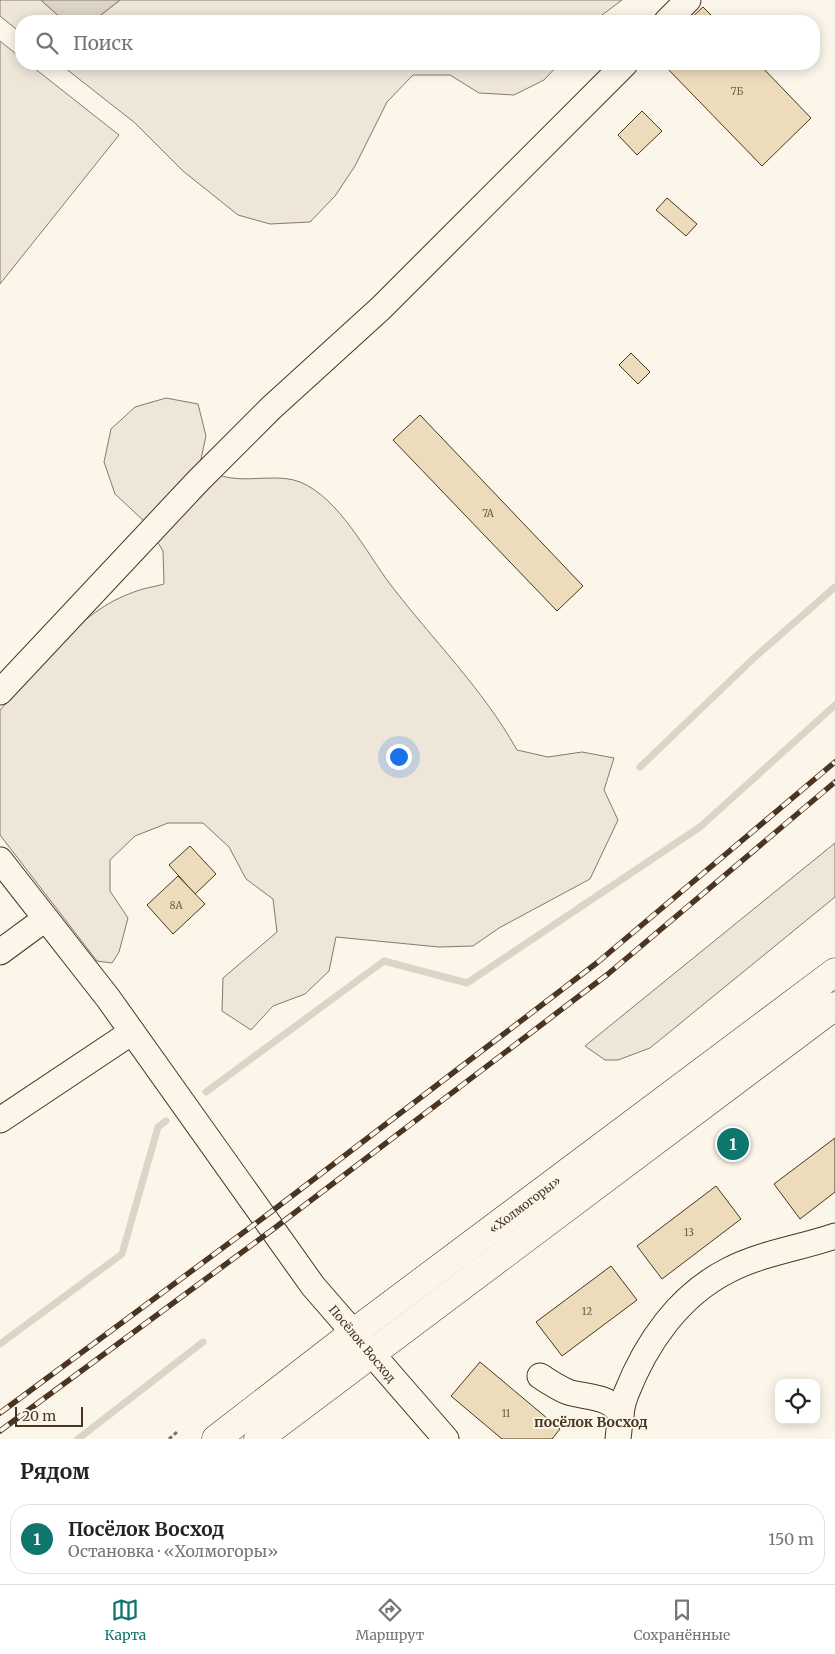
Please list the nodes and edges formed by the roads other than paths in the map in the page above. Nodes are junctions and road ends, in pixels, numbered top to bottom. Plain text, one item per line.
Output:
1 (688, 0) edge
2 (673, 15) edge
3 (618, 70) edge
4 (0, 692) edge
5 (0, 860) edge
6 (45, 919) junction
7 (0, 952) edge
8 (835, 972) edge
9 (835, 1006) edge
10 (132, 1032) junction
11 (0, 1120) edge
12 (835, 1236) edge
13 (353, 1333) junction
14 (370, 1354) junction
15 (540, 1376) dead end
16 (621, 1415) junction
17 (216, 1439) edge
18 (258, 1439) edge
19 (446, 1439) edge
20 (618, 1439) edge

1 - 2 street
3 - 4 street
5 - 6 street, Посёлок Восход
6 - 7 street
6 - 10 street, Посёлок Восход
8 - 13 highway, «Холмогоры»
9 - 14 highway
10 - 11 street
10 - 13 street, Посёлок Восход
12 - 16 street
13 - 14 street, Посёлок Восход
13 - 17 highway, «Холмогоры»
14 - 18 highway
14 - 19 street, Посёлок Восход
15 - 16 street
16 - 20 street

